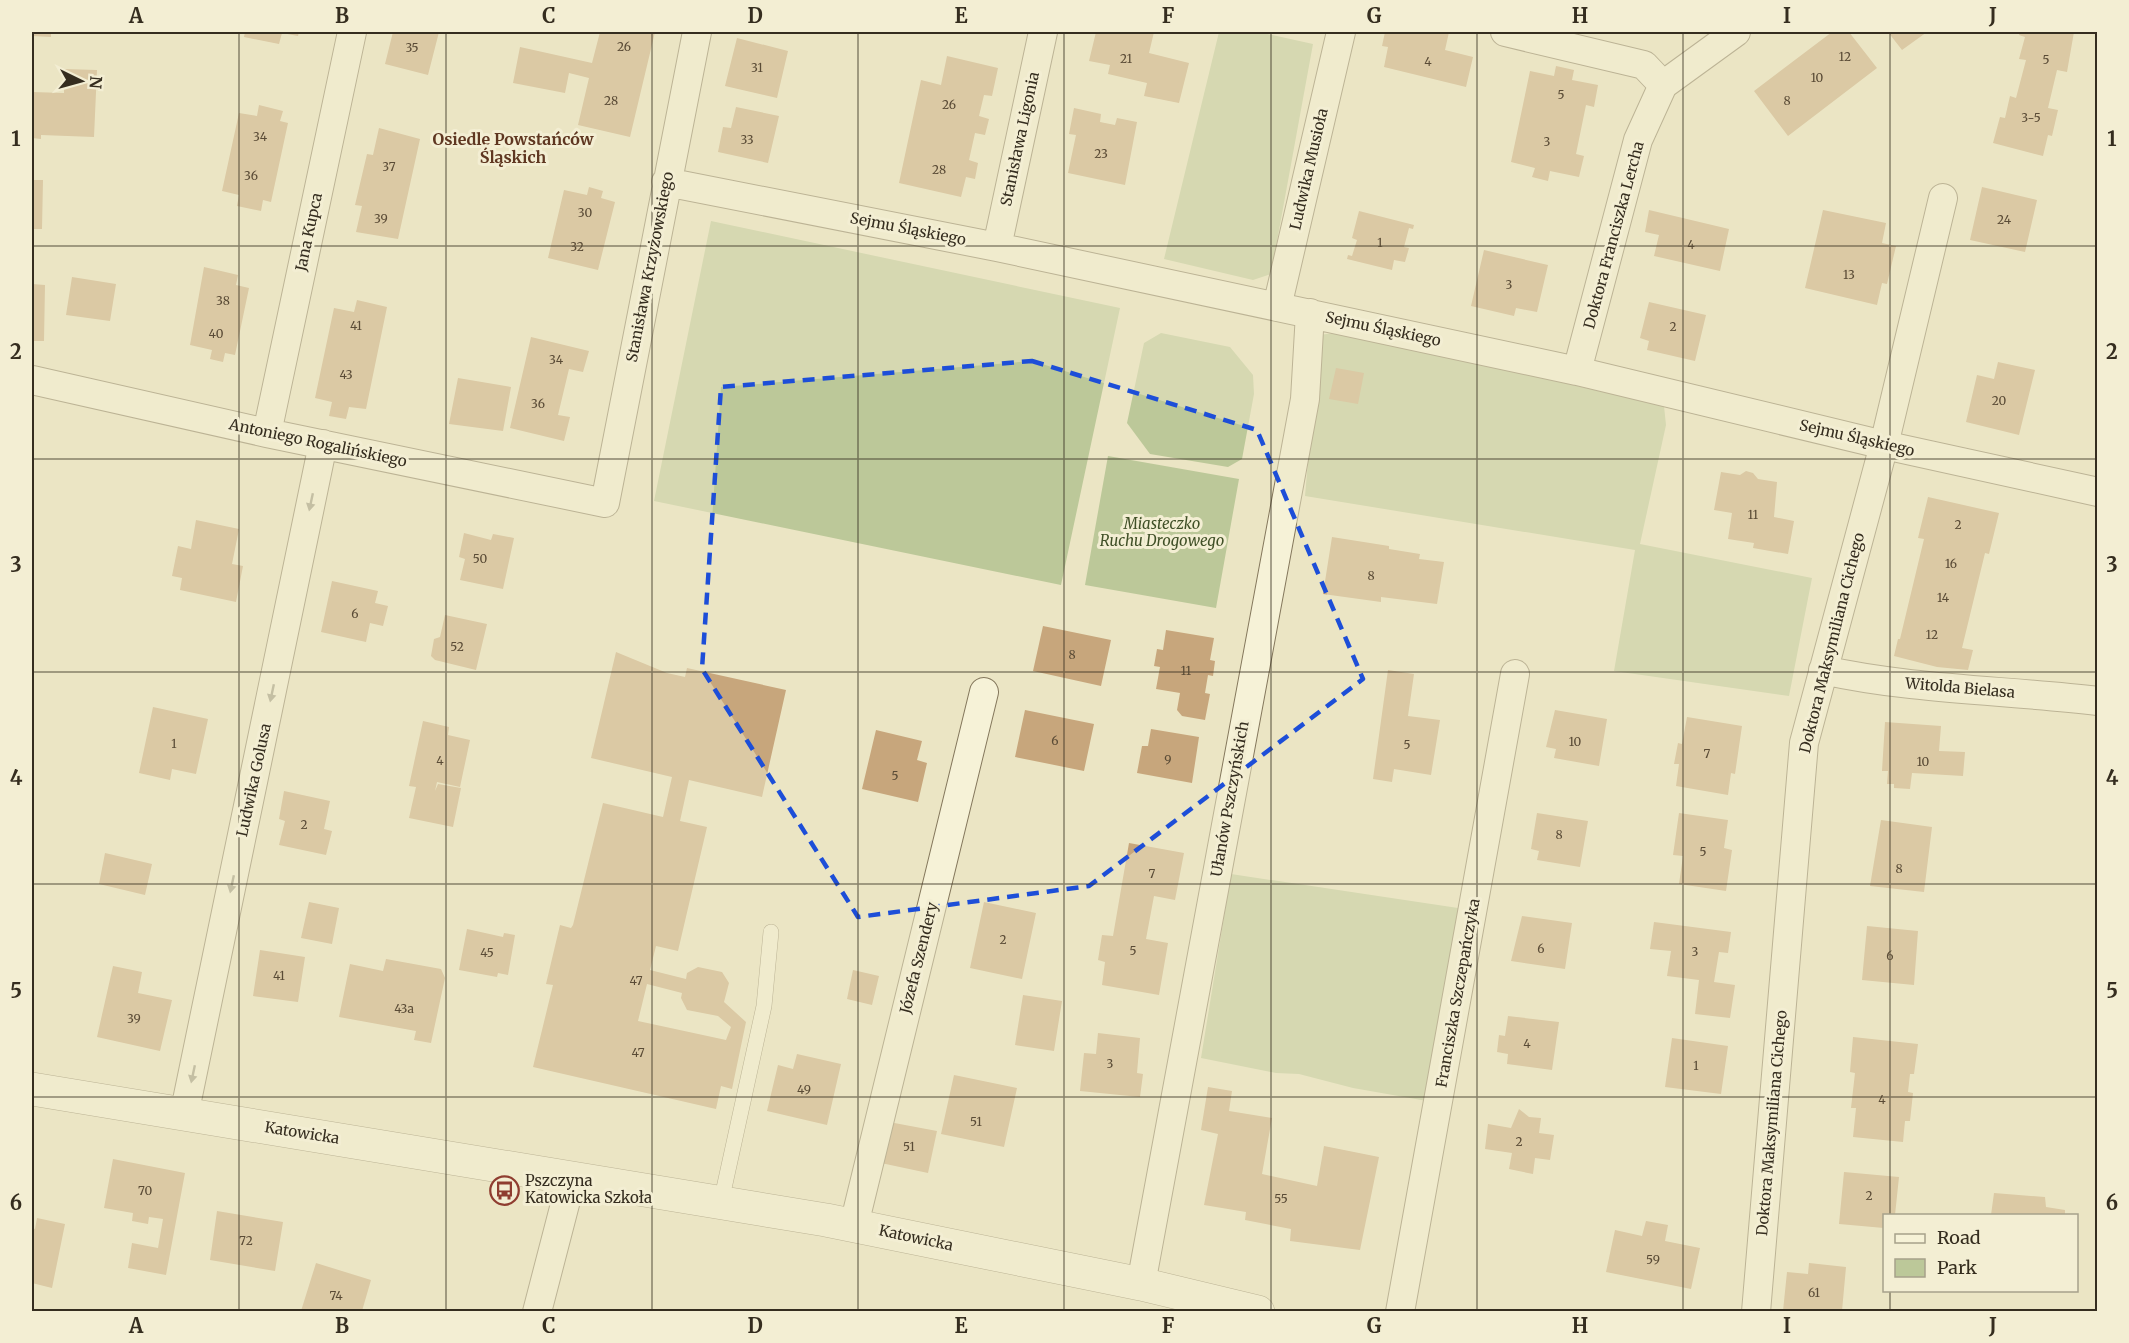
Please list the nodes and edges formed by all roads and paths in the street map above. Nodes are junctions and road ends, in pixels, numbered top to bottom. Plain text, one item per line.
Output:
1 (352, 32) edge
2 (697, 32) edge
3 (1043, 32) edge
4 (1341, 32) edge
5 (1505, 32) edge
6 (1736, 32) edge
7 (1663, 84) junction
8 (666, 182) junction
9 (1943, 198) dead end
10 (998, 247) junction
11 (1277, 307) junction
12 (1310, 313) junction
13 (1577, 371) junction
14 (32, 380) edge
15 (267, 433) junction
16 (323, 444) junction
17 (1884, 445) junction
18 (2097, 492) edge
19 (605, 503) joint
20 (1823, 670) junction
21 (1515, 674) dead end
22 (984, 692) dead end
23 (2097, 701) edge
24 (771, 932) dead end
25 (32, 1089) edge
26 (184, 1115) junction
27 (572, 1177) junction
28 (721, 1202) junction
29 (854, 1225) junction
30 (1141, 1284) junction
31 (537, 1311) edge
32 (1258, 1311) edge
33 (1400, 1311) edge
34 (1756, 1311) edge

1 - 15 street, Jana Kupca
2 - 8 street, Stanisława Krzyżowskiego
3 - 10 street, Stanisława Ligonia
4 - 11 street, Ludwika Musioła
5 - 7 street
6 - 7 street
7 - 13 street, Doktora Franciszka Lercha
8 - 10 street, Sejmu Śląskiego
8 - 19 street, Stanisława Krzyżowskiego
9 - 17 street, Doktora Maksymiliana Cichego
10 - 11 street, Sejmu Śląskiego
11 - 12 street, Sejmu Śląskiego
12 - 13 street, Sejmu Śląskiego
12 - 30 street, Ułanów Pszczyńskich
13 - 17 street, Sejmu Śląskiego
14 - 15 street, Antoniego Rogalińskiego
15 - 16 street, Antoniego Rogalińskiego
16 - 19 street, Antoniego Rogalińskiego
16 -> 26 street, Ludwika Golusa
17 - 18 street, Sejmu Śląskiego
17 - 20 street, Doktora Maksymiliana Cichego
20 - 23 street, Witolda Bielasa
20 - 34 street, Doktora Maksymiliana Cichego
21 - 33 street, Franciszka Szczepańczyka
22 - 29 street, Józefa Szendery
24 - 28 lane
25 - 26 street, Katowicka
26 - 27 street, Katowicka
27 - 28 street, Katowicka
27 - 31 street
28 - 29 street, Katowicka
29 - 30 street, Katowicka
30 - 32 street, Katowicka

